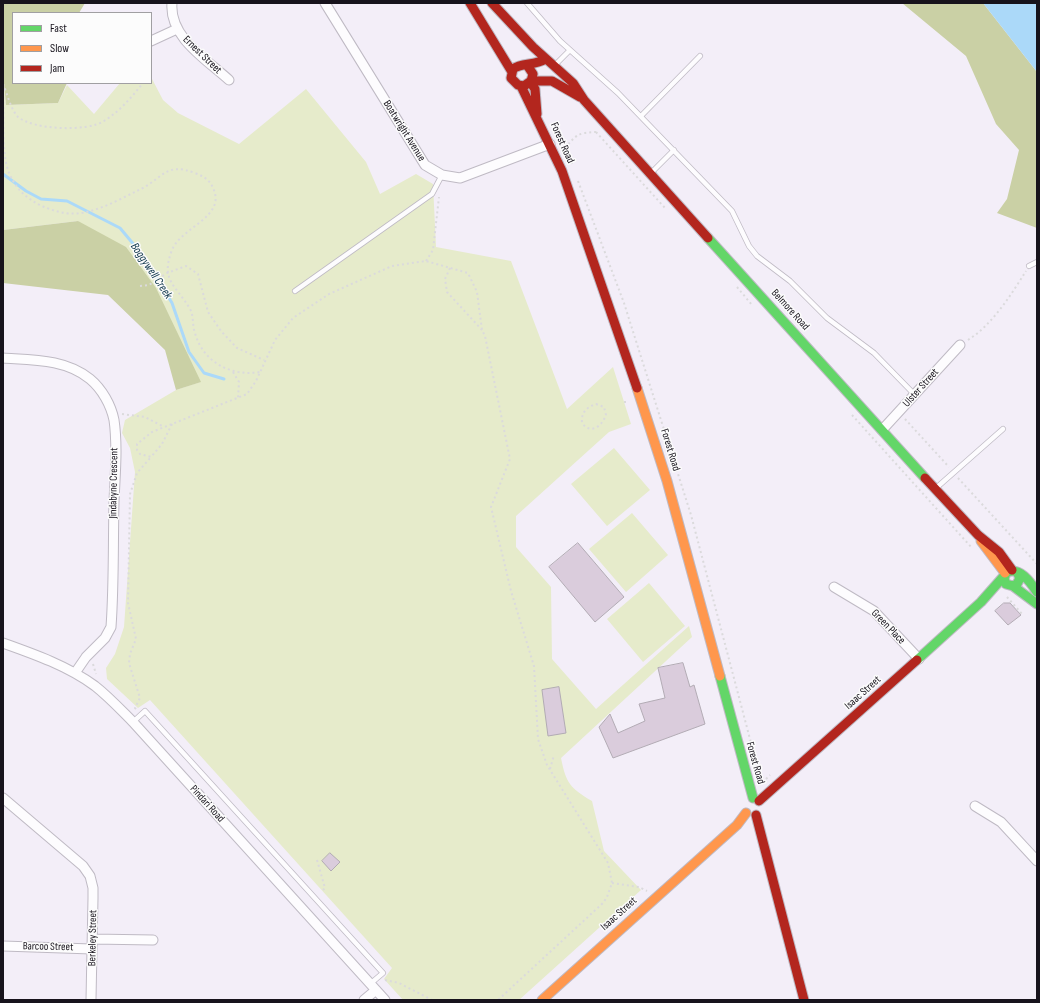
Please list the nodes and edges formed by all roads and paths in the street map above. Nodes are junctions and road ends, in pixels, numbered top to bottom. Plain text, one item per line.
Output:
1 (172, 3) edge
2 (325, 3) edge
3 (470, 3) edge
4 (492, 3) edge
5 (527, 3) edge
6 (177, 29) junction
7 (490, 37) junction
8 (152, 41) edge
9 (570, 50) junction
10 (700, 56) dead end
11 (545, 59) junction
12 (524, 65) junction
13 (554, 66) junction
14 (512, 72) junction
15 (229, 80) dead end
16 (531, 82) junction
17 (3, 84) edge
18 (141, 84) edge
19 (521, 86) junction
20 (3, 92) edge
21 (584, 100) junction
22 (641, 116) junction
23 (537, 118) junction
24 (607, 125) junction
25 (550, 144) junction
26 (674, 150) junction
27 (555, 154) junction
28 (650, 173) junction
29 (442, 175) junction
30 (426, 261) junction
31 (1037, 262) edge
32 (1029, 266) joint
33 (450, 268) junction
34 (167, 273) junction
35 (140, 286) dead end
36 (294, 291) dead end
37 (482, 330) junction
38 (960, 345) joint
39 (3, 358) edge
40 (265, 360) junction
41 (233, 372) junction
42 (260, 372) junction
43 (915, 395) junction
44 (238, 398) junction
45 (112, 414) junction
46 (904, 417) dead end
47 (172, 424) junction
48 (601, 424) joint
49 (164, 427) junction
50 (1003, 429) dead end
51 (882, 430) junction
52 (151, 457) junction
53 (954, 473) junction
54 (935, 489) junction
55 (1037, 564) edge
56 (1010, 573) junction
57 (1011, 586) junction
58 (834, 587) dead end
59 (1037, 592) edge
60 (1007, 597) dead end
61 (981, 602) junction
62 (1037, 604) edge
63 (124, 606) dead end
64 (129, 606) junction
65 (1022, 614) dead end
66 (3, 643) edge
67 (919, 659) junction
68 (94, 661) dead end
69 (75, 673) junction
70 (98, 677) dead end
71 (131, 706) dead end
72 (135, 708) junction
73 (141, 714) junction
74 (132, 722) junction
75 (554, 755) dead end
76 (550, 770) junction
77 (3, 798) edge
78 (756, 800) junction
79 (975, 806) dead end
80 (746, 813) junction
81 (756, 815) junction
82 (317, 860) dead end
83 (1037, 861) edge
84 (99, 873) dead end
85 (90, 876) junction
86 (612, 883) junction
87 (323, 890) dead end
88 (655, 898) junction
89 (92, 939) junction
90 (153, 940) dead end
91 (3, 946) edge
92 (92, 949) junction
93 (379, 976) junction
94 (373, 987) junction
95 (91, 1000) edge
96 (364, 1000) edge
97 (385, 1000) edge
98 (432, 1000) edge
99 (498, 1000) edge
100 (542, 1000) edge
101 (804, 1000) edge

1 - 6 street, Ernest Street
2 - 29 street, Boatwright Avenue
3 - 7 street
4 - 11 street, Belmore Road
5 - 9 lane
6 - 8 street, Ernest Street
6 - 15 street, Ernest Street
7 - 12 street
7 - 14 street
9 - 13 lane
9 - 22 lane
10 - 22 lane
11 - 12 street
11 - 13 street, Belmore Road
12 - 14 street
12 - 16 street
13 - 21 street, Belmore Road
14 - 19 street
16 - 19 street
16 - 21 street, Belmore Road
16 - 23 street, Forest Road
17 - 18 path
19 - 23 street, Forest Road
20 - 34 path
21 - 24 street, Belmore Road
22 - 26 lane
23 - 25 street, Forest Road
24 - 27 path
24 - 28 street, Belmore Road
25 - 27 street, Forest Road
25 - 29 street, Boatwright Avenue
26 - 28 lane
26 - 43 lane
27 - 78 street, Forest Road
28 - 51 street, Belmore Road
29 - 30 path
29 - 36 lane
30 - 33 path
30 - 40 path
31 - 32 lane
32 - 38 path
33 - 37 path
33 - 37 path
34 - 35 path
34 - 40 path
34 - 41 path
37 - 76 path
38 - 43 street, Ulster Street
39 - 45 street, Jindabyne Crescent
40 - 42 path
41 - 42 path
41 - 44 path
42 - 44 path
43 - 51 street, Ulster Street
44 - 47 path
45 - 49 path
45 - 69 street, Jindabyne Crescent
46 - 53 path
47 - 49 path
47 - 52 path
48 - 48 path
49 - 52 path
50 - 53 lane
51 - 54 street, Belmore Road
52 - 64 path
53 - 54 lane
53 - 55 path
54 - 56 street, Belmore Road
56 - 57 street
56 - 57 street
56 - 59 street, Belmore Road
56 - 61 street, Isaac Street
57 - 61 street, Isaac Street
57 - 62 street
58 - 67 street, Green Place
60 - 65 path
61 - 67 street, Isaac Street
63 - 64 path
64 - 72 path
66 - 69 street, Pindari Road
67 - 78 street, Isaac Street
68 - 70 path
69 - 74 street, Pindari Road
71 - 72 path
72 - 73 path
73 - 74 lane
73 - 93 lane
74 - 94 street, Pindari Road
75 - 76 path
76 - 86 path
77 - 85 street
78 - 80 street
78 - 81 street
79 - 83 street
80 - 81 street
80 - 88 street, Isaac Street
81 - 101 street
82 - 87 path
84 - 85 street
85 - 89 street, Berkeley Street
86 - 88 path
86 - 99 path
88 - 100 street, Isaac Street
89 - 90 street
89 - 92 street, Berkeley Street
91 - 92 street, Barcoo Street
92 - 95 street, Berkeley Street
93 - 94 lane
93 - 98 path
94 - 96 street
94 - 97 street, Pindari Road

